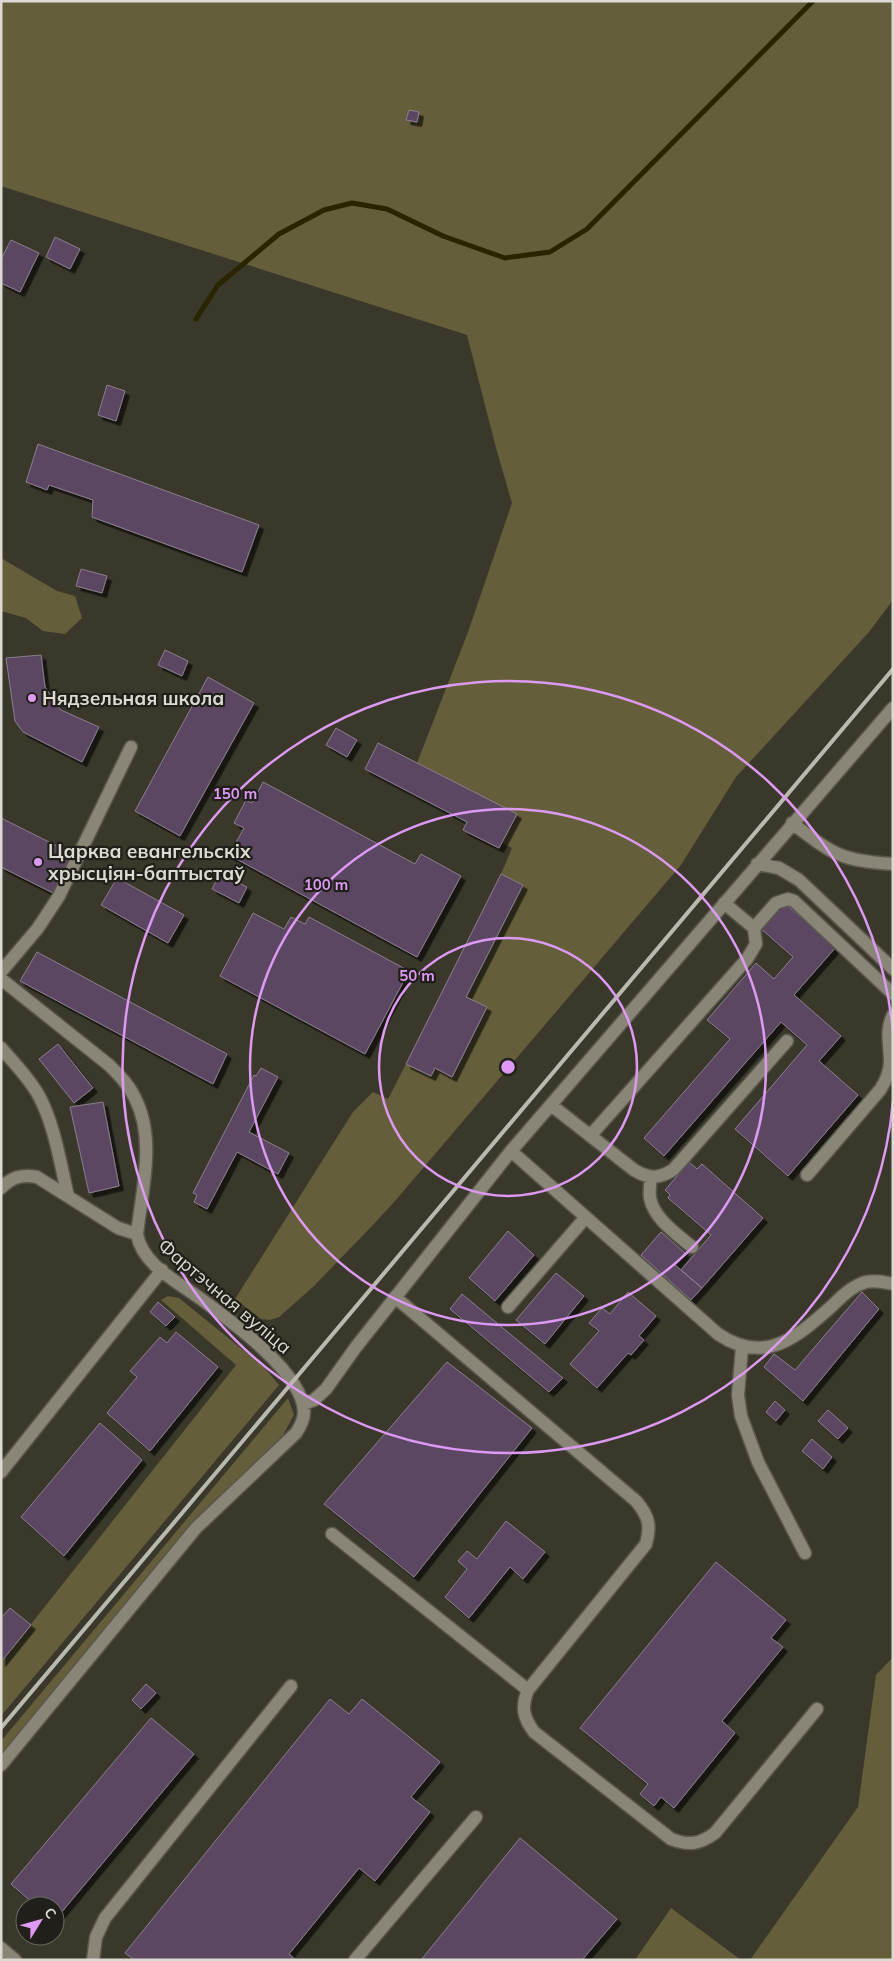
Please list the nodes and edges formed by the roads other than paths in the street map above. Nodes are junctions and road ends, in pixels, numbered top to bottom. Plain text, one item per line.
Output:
1 (893, 708) edge
2 (131, 747) dead end
3 (792, 823) junction
4 (757, 864) junction
5 (893, 864) edge
6 (724, 903) junction
7 (754, 928) junction
8 (893, 969) edge
9 (1, 972) edge
10 (1, 979) edge
11 (893, 994) edge
12 (893, 1015) edge
13 (787, 1041) dead end
14 (1, 1048) edge
15 (551, 1105) junction
16 (590, 1136) junction
17 (511, 1151) junction
18 (807, 1175) dead end
19 (651, 1177) junction
20 (1, 1188) edge
21 (68, 1196) junction
22 (586, 1217) junction
23 (137, 1234) junction
24 (692, 1247) dead end
25 (162, 1270) junction
26 (893, 1284) edge
27 (396, 1298) junction
28 (508, 1307) dead end
29 (742, 1347) junction
30 (303, 1404) junction
31 (1, 1472) edge
32 (332, 1534) dead end
33 (805, 1553) dead end
34 (291, 1686) dead end
35 (528, 1690) junction
36 (817, 1709) dead end
37 (1, 1765) edge
38 (476, 1817) dead end
39 (1, 1948) edge
40 (15, 1960) edge
41 (93, 1960) edge
42 (355, 1960) edge

1 - 3 street
2 - 9 street
3 - 4 street
3 - 5 street
4 - 6 street
4 - 8 street
6 - 7 street
6 - 15 street
7 - 11 street
7 - 16 street
10 - 23 street, Фартэчная вуліца
12 - 18 street
13 - 19 street
14 - 21 street
15 - 16 street
15 - 17 street
16 - 19 street
17 - 22 street
17 - 27 street
19 - 24 street
20 - 21 street
21 - 23 street
22 - 28 street
22 - 29 street
23 - 25 street, Фартэчная вуліца
25 - 30 street, Фартэчная вуліца
25 - 31 street
26 - 29 street
27 - 30 street
27 - 35 street
29 - 33 street
30 - 37 street
32 - 35 street
34 - 41 street
35 - 36 street
38 - 42 street
39 - 40 street

